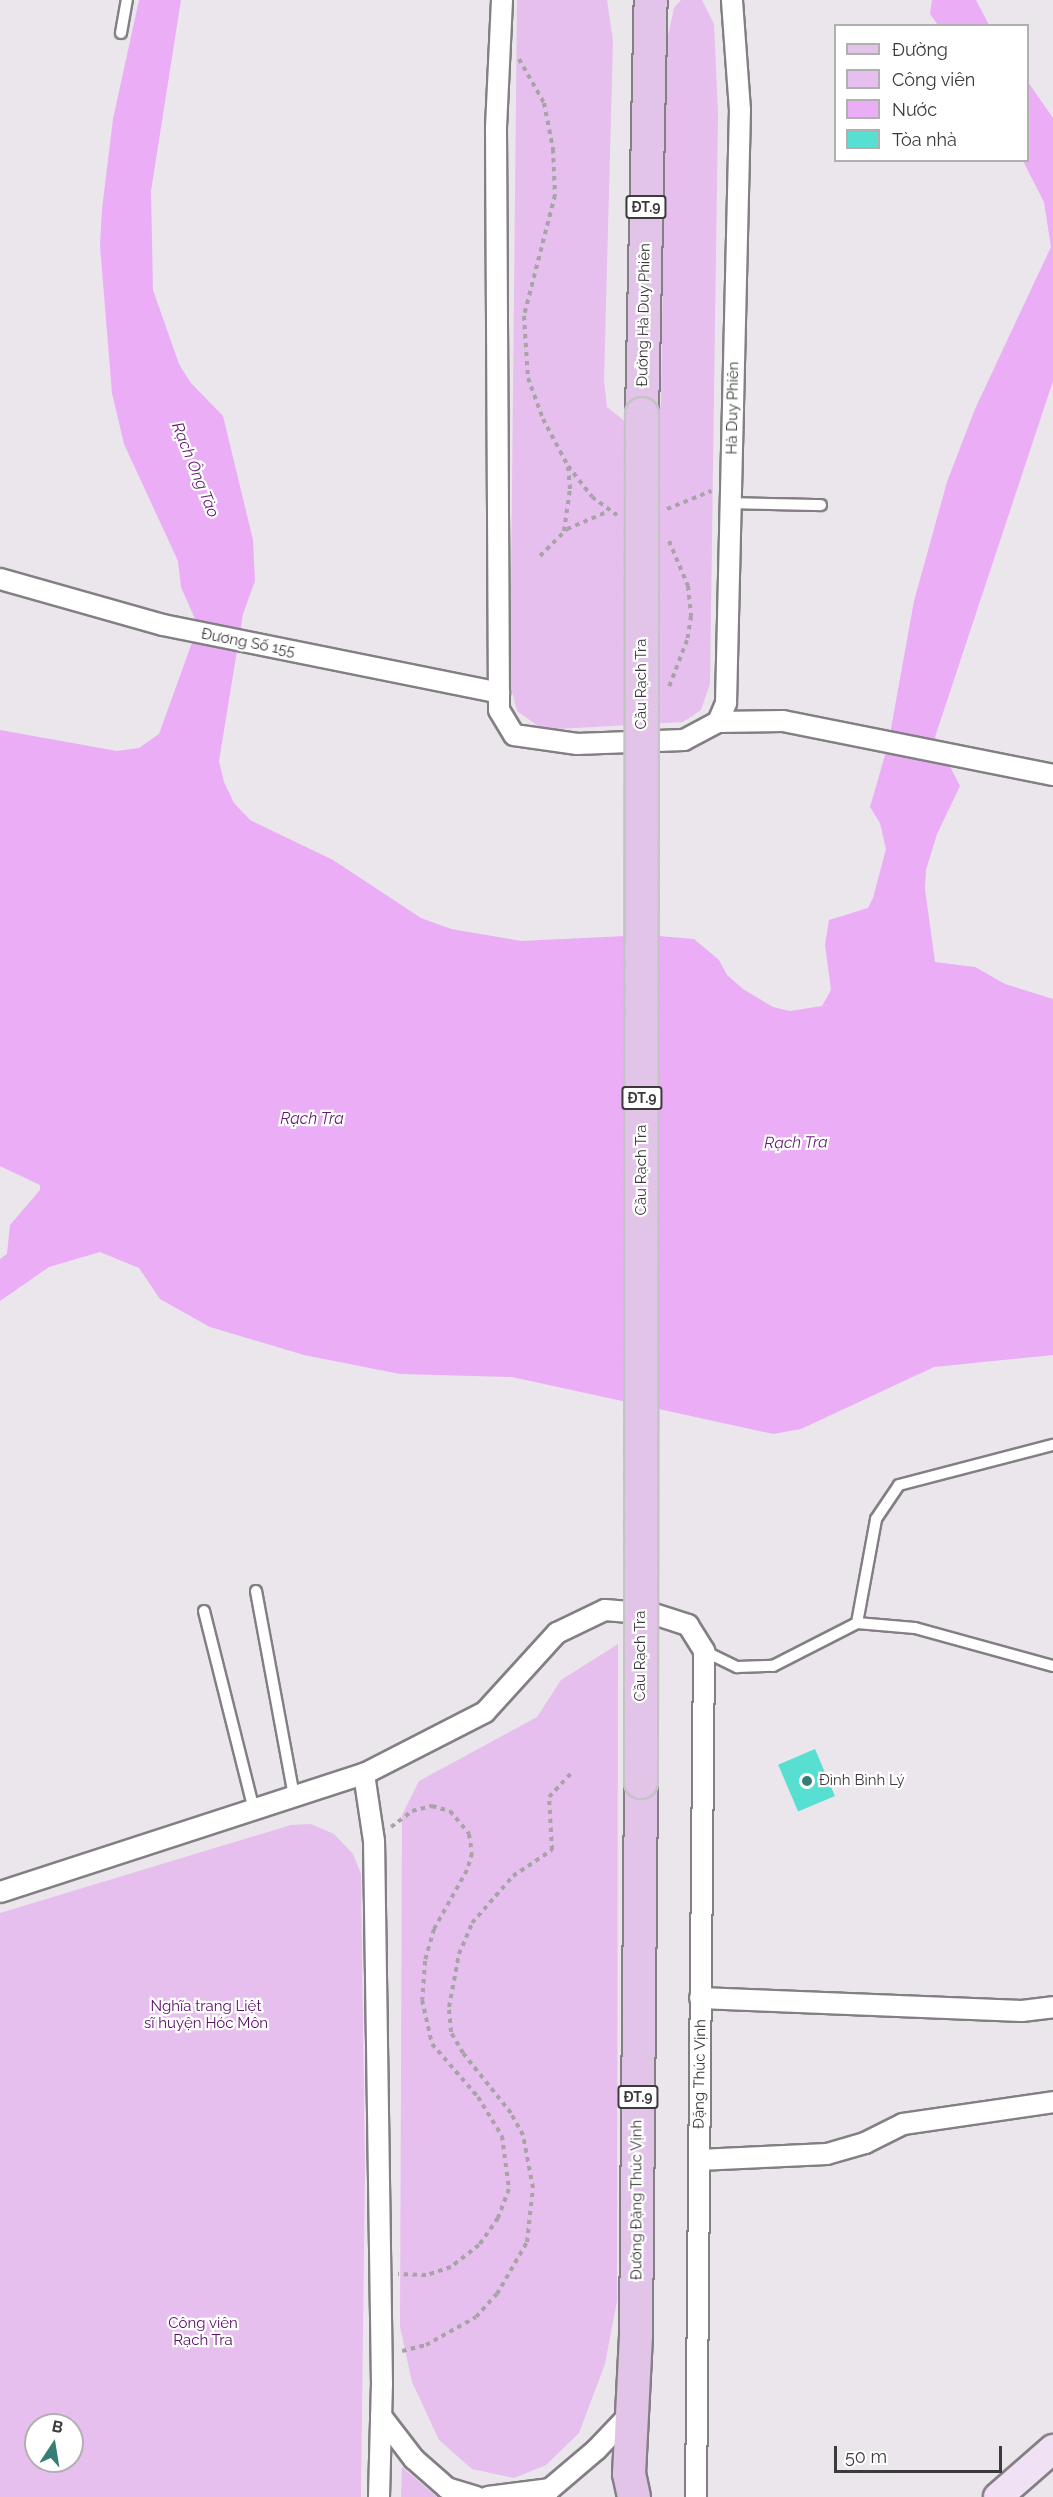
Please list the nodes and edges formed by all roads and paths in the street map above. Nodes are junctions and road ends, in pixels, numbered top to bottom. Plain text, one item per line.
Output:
1 (127, 0) edge
2 (502, 0) edge
3 (636, 0) edge
4 (651, 0) edge
5 (661, 0) edge
6 (732, 0) edge
7 (499, 32) junction
8 (121, 33) dead end
9 (650, 47) junction
10 (642, 414) joint
11 (568, 466) junction
12 (731, 493) junction
13 (821, 505) dead end
14 (664, 510) dead end
15 (607, 512) junction
16 (626, 519) dead end
17 (564, 533) junction
18 (662, 533) dead end
19 (540, 556) dead end
20 (0, 579) edge
21 (499, 693) junction
22 (663, 697) dead end
23 (718, 722) junction
24 (1053, 775) edge
25 (1053, 1445) edge
26 (256, 1592) dead end
27 (204, 1611) dead end
28 (857, 1623) junction
29 (704, 1651) junction
30 (1053, 1666) edge
31 (571, 1773) dead end
32 (364, 1774) junction
33 (641, 1782) joint
34 (294, 1797) junction
35 (254, 1810) junction
36 (374, 1841) junction
37 (0, 1892) edge
38 (700, 1998) junction
39 (1053, 2007) edge
40 (1053, 2102) edge
41 (699, 2160) junction
42 (379, 2268) junction
43 (381, 2354) junction
44 (633, 2411) junction
45 (381, 2416) junction
46 (1053, 2449) edge
47 (626, 2489) edge
48 (379, 2497) edge
49 (477, 2497) edge
50 (488, 2497) edge
51 (696, 2497) edge
52 (998, 2497) edge

1 - 8 lane
2 - 7 street
3 - 9 street
4 - 9 main road, Đường Hà Duy Phiên / ĐT.9
5 - 9 street
6 - 12 street, Hà Duy Phiên
7 - 11 path
7 - 21 street
9 - 10 main road, Đường Hà Duy Phiên / ĐT.9
10 - 33 main road, Cầu Rạch Tra / ĐT.9, bridge
11 - 15 path
11 - 17 path
12 - 13 lane
12 - 14 path
12 - 23 street, Hà Duy Phiên
15 - 16 path
15 - 17 path
17 - 19 path
18 - 22 path
20 - 21 street, Đương Số 155
21 - 23 street
23 - 24 street
25 - 28 lane
26 - 34 lane
27 - 35 lane
28 - 29 lane
28 - 30 lane
29 - 32 street
29 - 38 street, Đặng Thúc Vịnh
31 - 43 path
32 - 34 street
32 - 36 street
33 - 44 main road, Đường Đặng Thúc Vịnh / ĐT.9
34 - 35 street
35 - 37 street
36 - 42 street
36 - 42 path
38 - 39 street
38 - 41 street, Đặng Thúc Vịnh
40 - 41 street
41 - 51 street, Đặng Thúc Vịnh
42 - 43 street
43 - 45 street
44 - 47 main road, Đường Đặng Thúc Vịnh / ĐT.9
44 - 50 street
45 - 48 street
45 - 49 street
46 - 52 street

